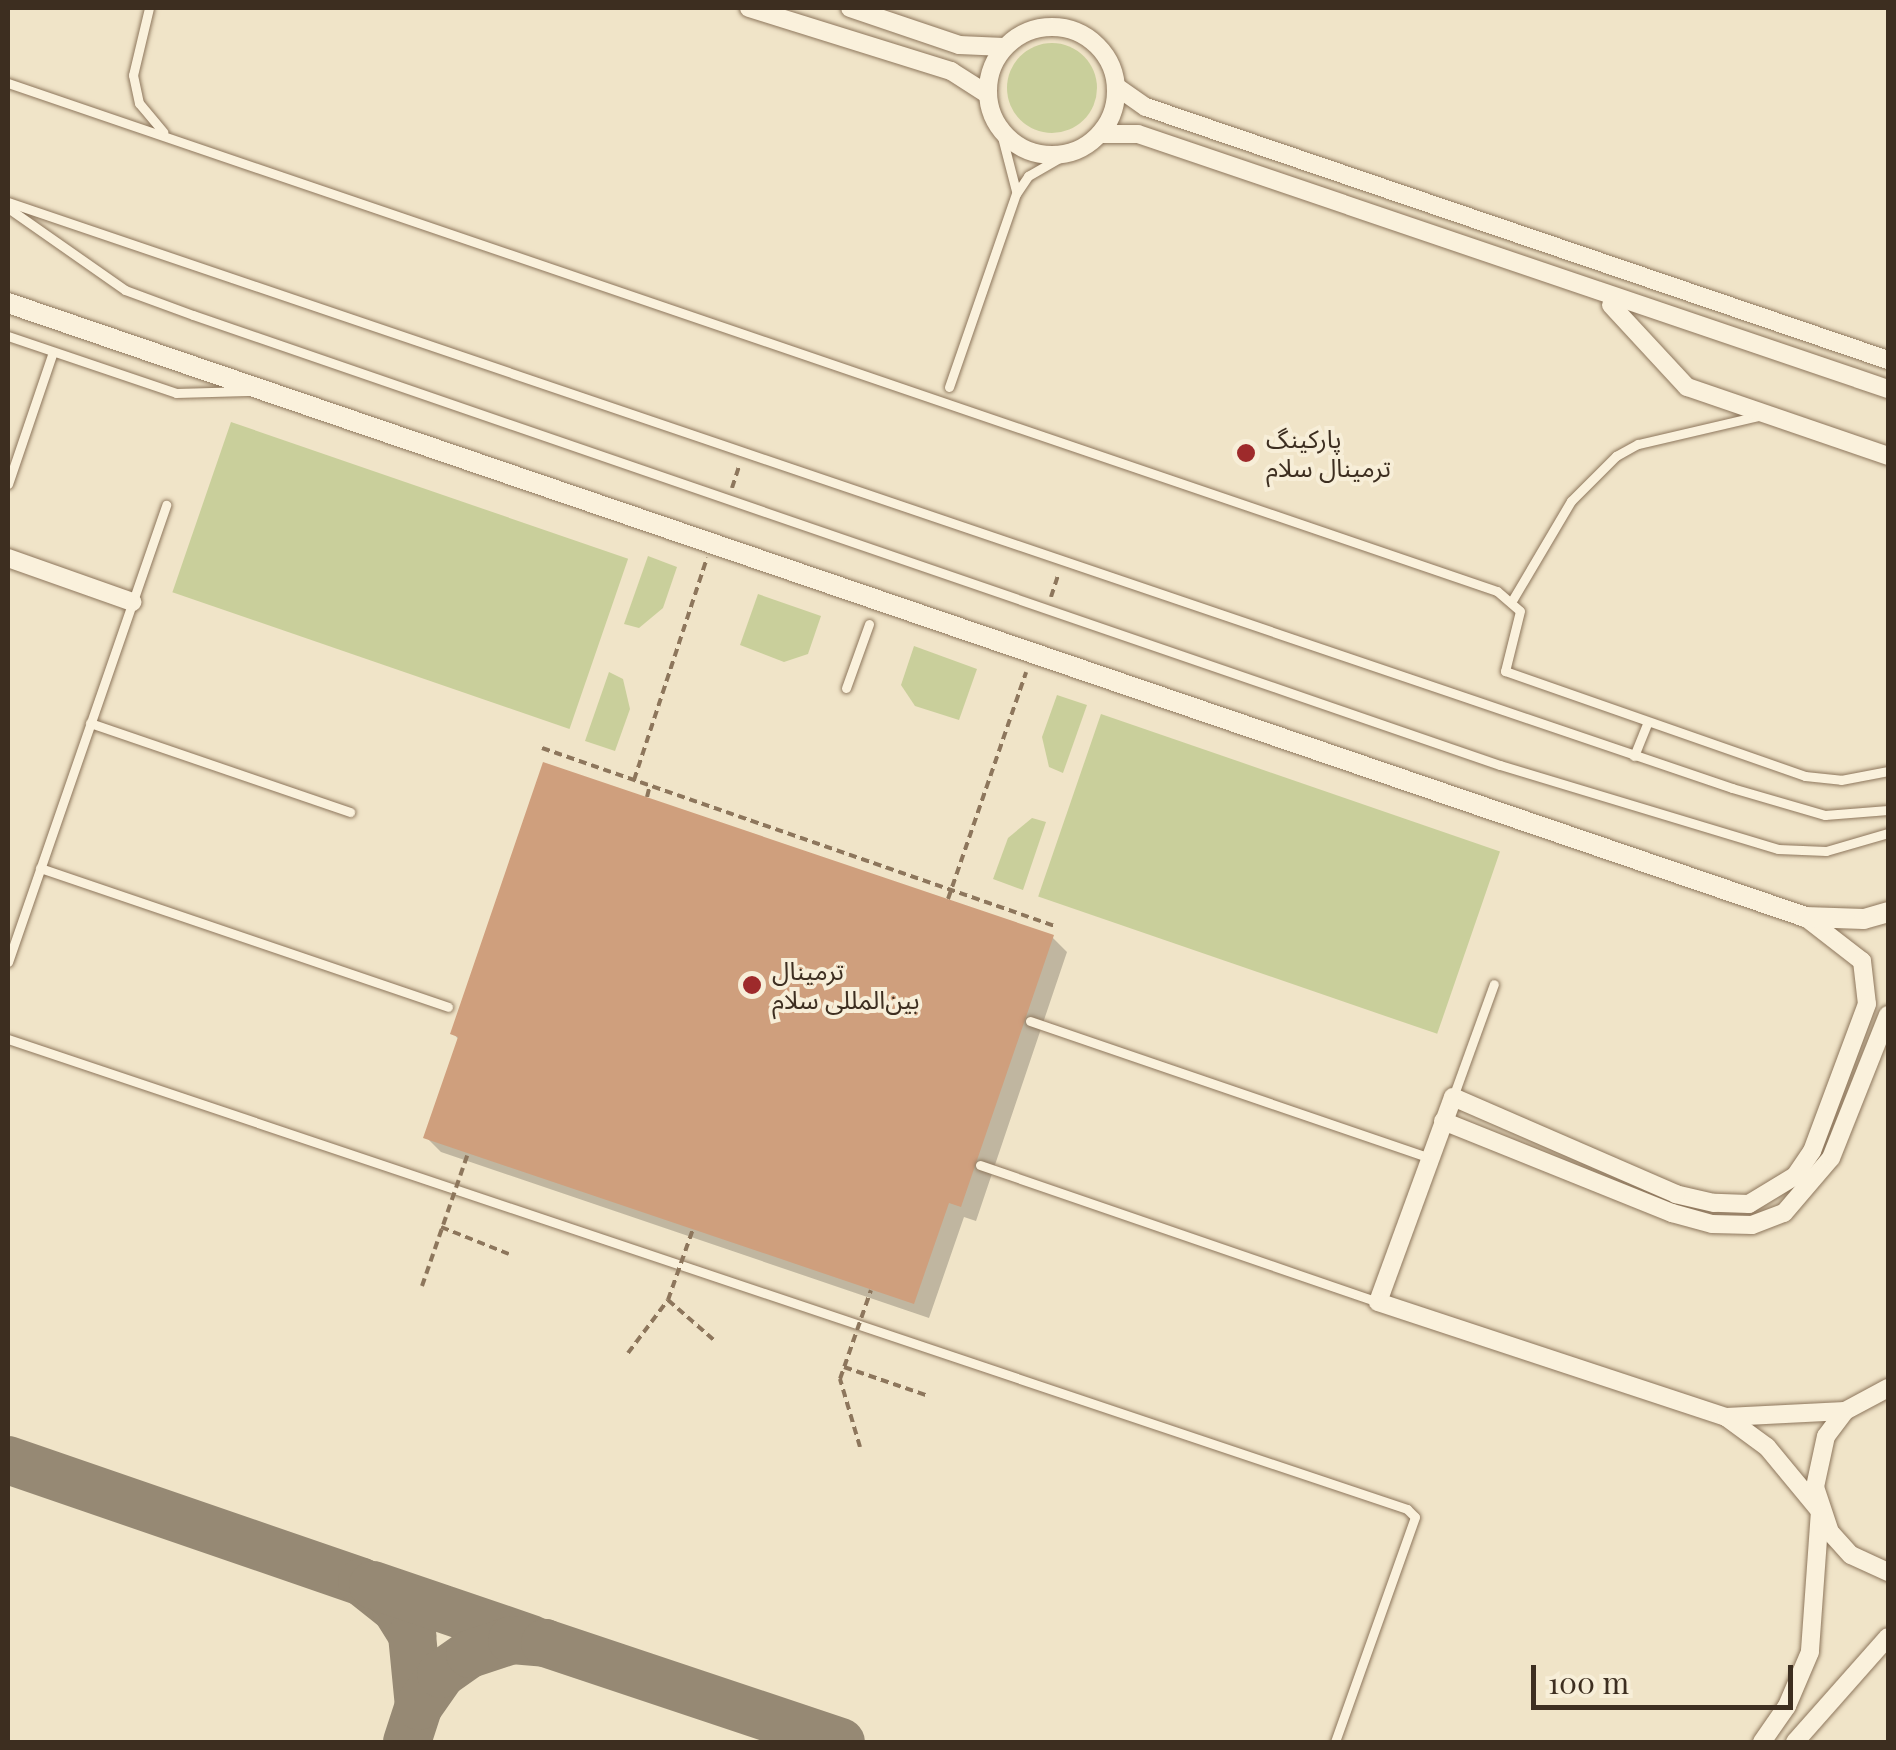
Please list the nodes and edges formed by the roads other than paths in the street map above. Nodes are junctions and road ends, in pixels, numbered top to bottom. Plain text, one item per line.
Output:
1 (149, 8) edge
2 (749, 8) edge
3 (850, 8) edge
4 (1004, 47) junction
5 (8, 83) edge
6 (1117, 87) junction
7 (987, 94) junction
8 (1000, 129) junction
9 (1100, 134) junction
10 (172, 139) junction
11 (1068, 153) junction
12 (1016, 194) junction
13 (8, 205) edge
14 (1584, 290) junction
15 (8, 303) edge
16 (8, 336) edge
17 (52, 352) junction
18 (1888, 360) edge
19 (948, 387) dead end
20 (260, 390) junction
21 (1888, 390) edge
22 (1767, 414) junction
23 (1888, 456) edge
24 (8, 484) edge
25 (166, 505) dead end
26 (8, 558) edge
27 (1512, 599) junction
28 (132, 602) junction
29 (869, 624) dead end
30 (846, 688) dead end
31 (1647, 722) junction
32 (90, 723) junction
33 (1634, 756) junction
34 (1888, 771) edge
35 (1888, 810) edge
36 (350, 812) dead end
37 (1888, 832) edge
38 (40, 868) junction
39 (1888, 912) edge
40 (1805, 917) junction
41 (8, 962) edge
42 (1494, 984) dead end
43 (448, 1008) dead end
44 (1888, 1014) edge
45 (1030, 1022) dead end
46 (8, 1039) edge
47 (1452, 1096) junction
48 (1443, 1121) junction
49 (1430, 1158) junction
50 (980, 1165) dead end
51 (1378, 1302) junction
52 (1888, 1376) edge
53 (1888, 1388) edge
54 (1866, 1396) junction
55 (1845, 1411) junction
56 (1726, 1417) junction
57 (1820, 1511) junction
58 (1888, 1572) edge
59 (1888, 1638) edge
60 (1336, 1742) edge
61 (1762, 1742) edge
62 (1795, 1742) edge

1 - 10 lane
2 - 7 street
3 - 4 street
4 - 6 street
4 - 7 street
5 - 10 lane
6 - 9 street
6 - 18 street
7 - 8 street
8 - 11 street
8 - 12 lane
9 - 11 street
9 - 14 street
10 - 27 lane
11 - 12 lane
12 - 19 lane
13 - 33 lane
13 - 37 lane
14 - 21 street
14 - 22 street
15 - 20 street
16 - 17 lane
17 - 20 lane
17 - 24 lane
20 - 40 street
22 - 23 street
22 - 27 lane
25 - 28 lane
26 - 28 street
27 - 31 lane
28 - 32 lane
29 - 30 lane
31 - 33 lane
31 - 34 lane
32 - 36 lane
32 - 38 lane
33 - 35 lane
38 - 41 lane
38 - 43 lane
39 - 40 street
40 - 47 street
42 - 47 lane
44 - 48 street
45 - 49 lane
46 - 60 lane
47 - 48 street
48 - 49 street
49 - 51 street
50 - 51 lane
51 - 56 street
52 - 54 street
53 - 54 street
54 - 55 street
55 - 56 street
55 - 57 street
56 - 57 street
57 - 58 street
57 - 61 street
59 - 62 street

